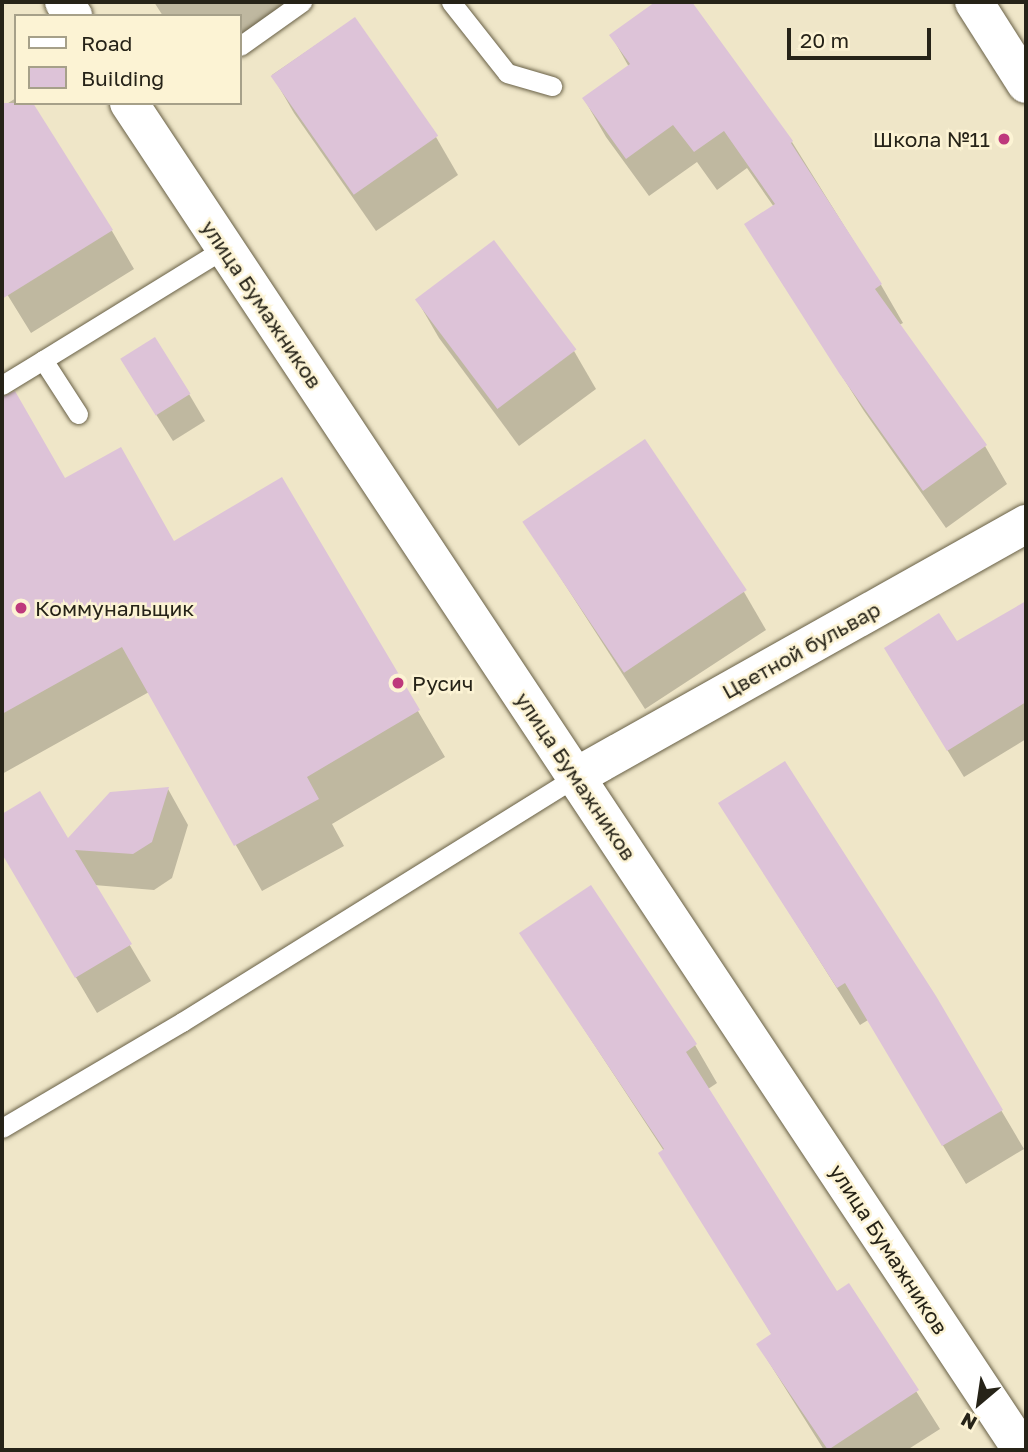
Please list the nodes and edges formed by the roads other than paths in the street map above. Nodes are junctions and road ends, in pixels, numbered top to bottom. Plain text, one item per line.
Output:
1 (302, 2) edge
2 (451, 2) edge
3 (974, 2) edge
4 (242, 45) edge
5 (1026, 84) edge
6 (552, 86) dead end
7 (143, 108) edge
8 (225, 248) junction
9 (43, 360) junction
10 (2, 385) edge
11 (78, 414) dead end
12 (1026, 524) edge
13 (576, 776) junction
14 (2, 1128) edge
15 (1022, 1450) edge

1 - 4 lane
2 - 6 lane
3 - 5 street
7 - 8 street, улица Бумажников
8 - 9 lane
8 - 13 street, улица Бумажников
9 - 10 lane
9 - 11 lane
12 - 13 street, Цветной бульвар
13 - 14 lane
13 - 15 street, улица Бумажников

